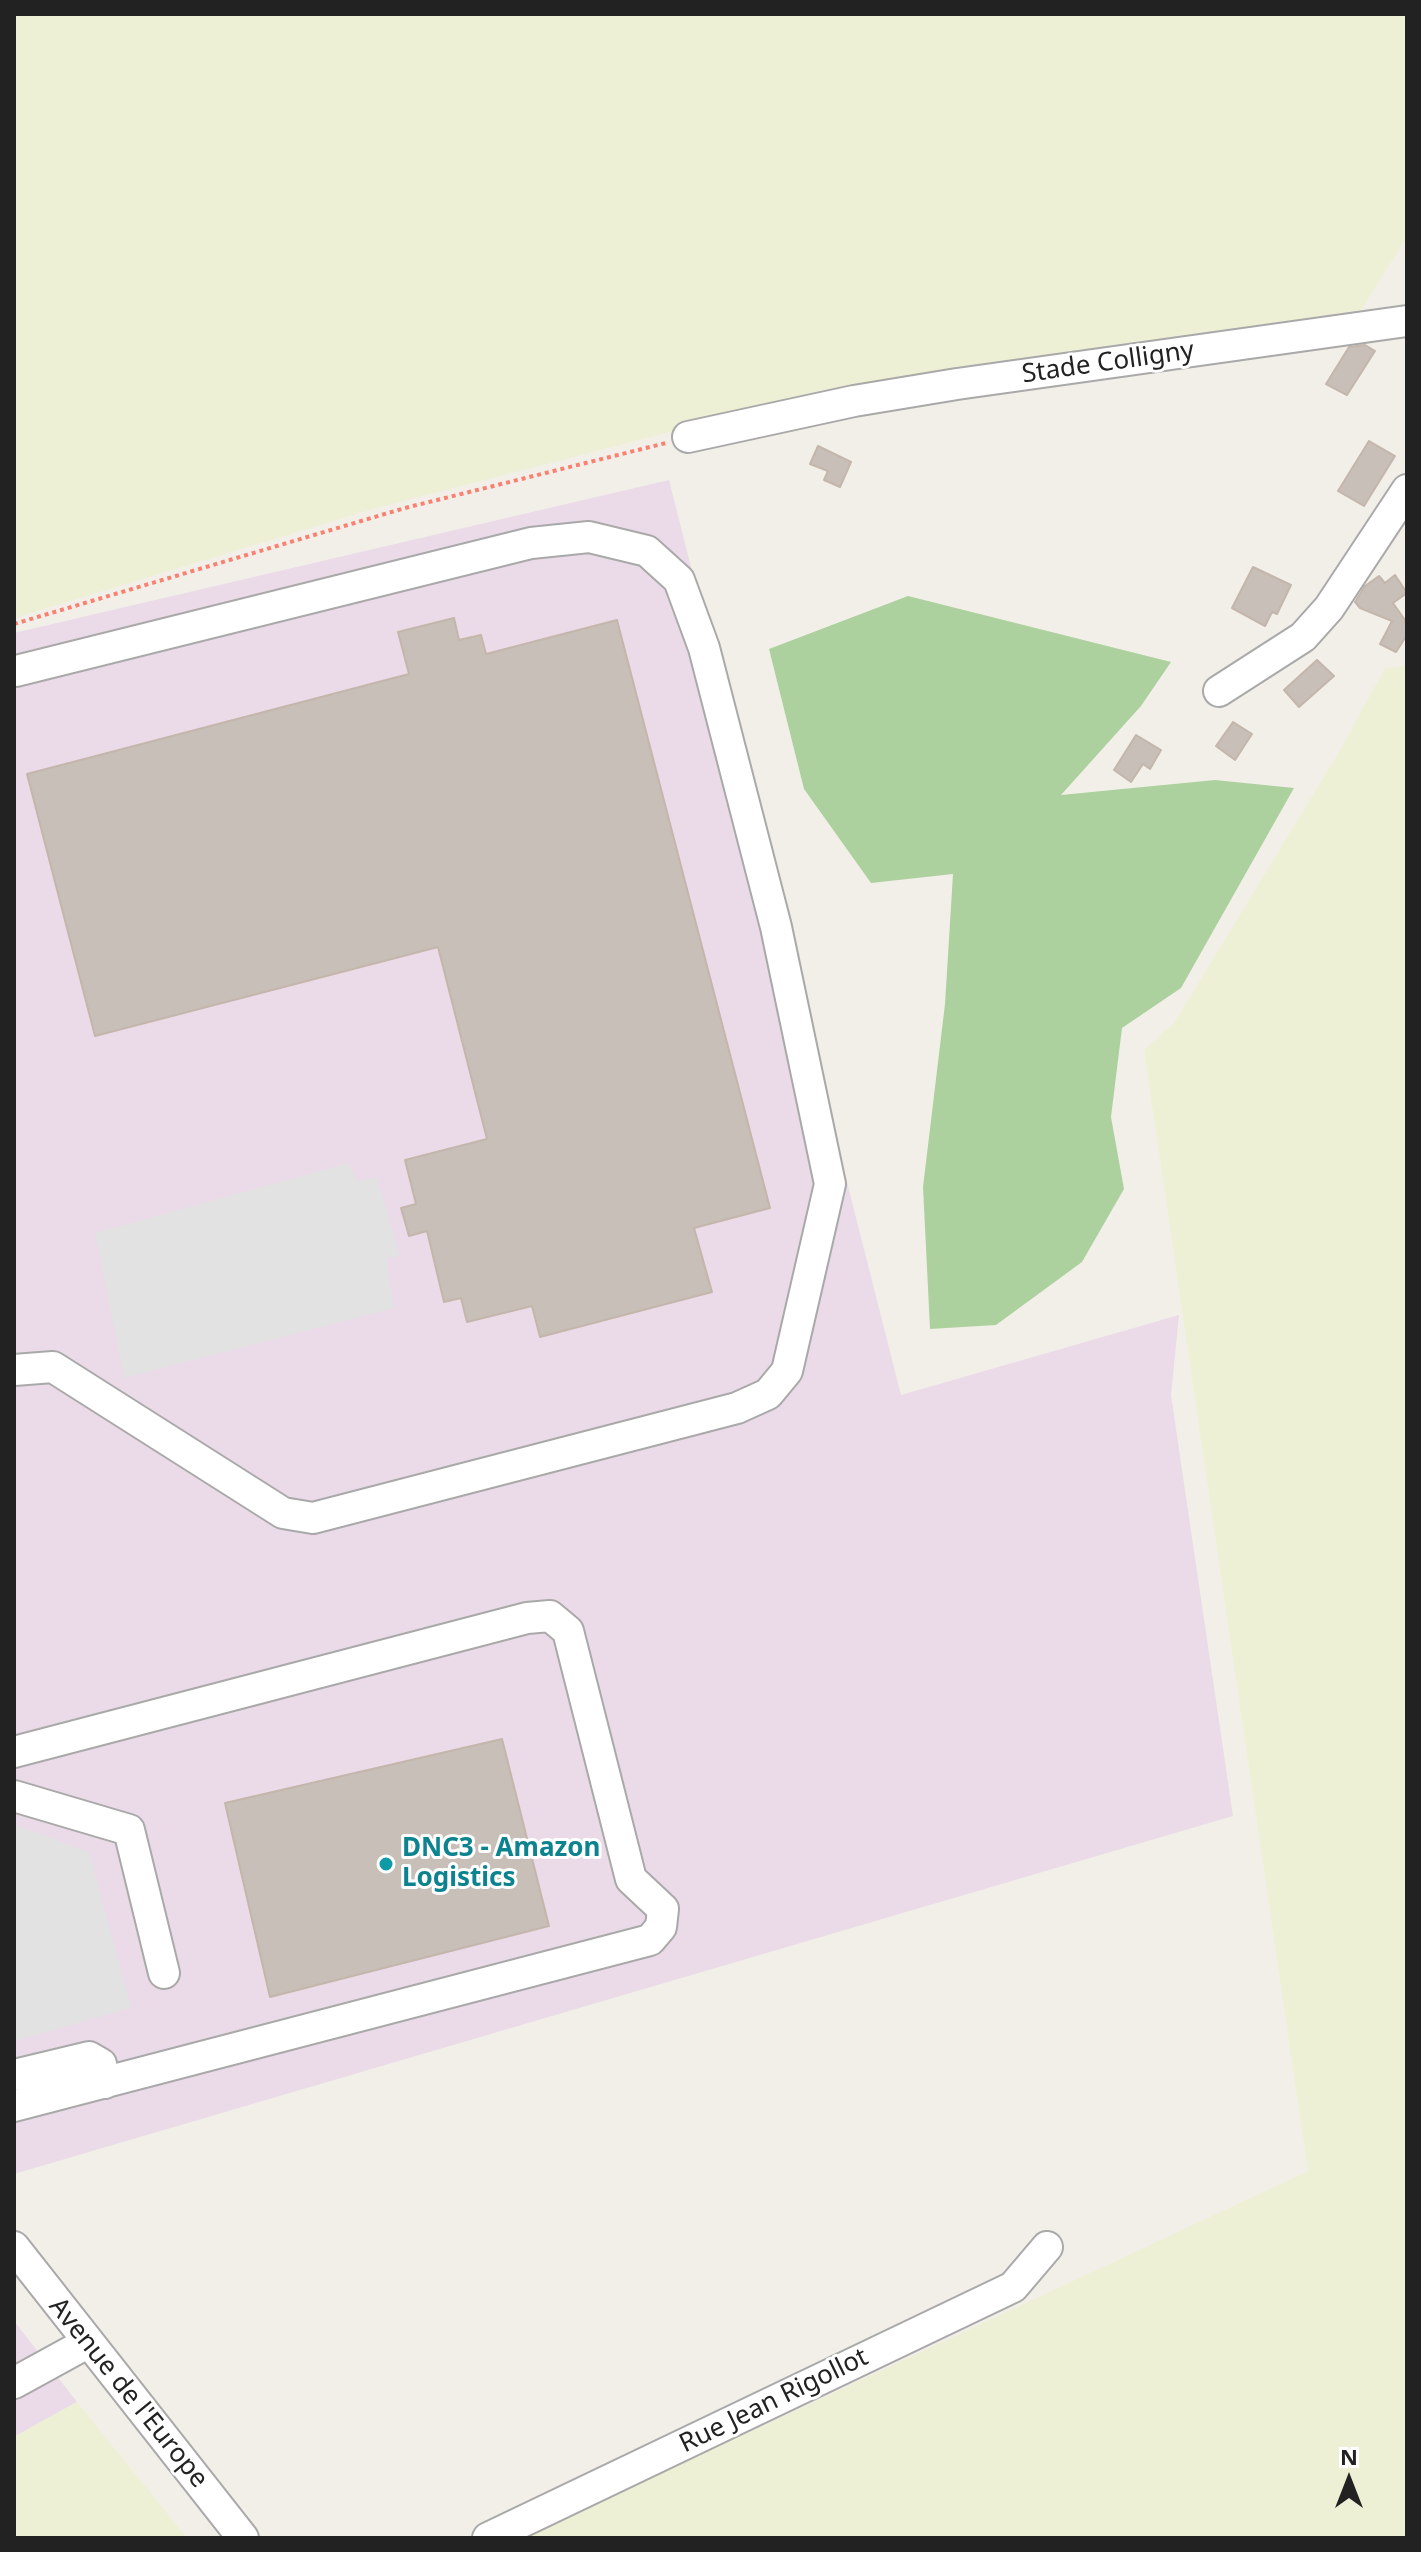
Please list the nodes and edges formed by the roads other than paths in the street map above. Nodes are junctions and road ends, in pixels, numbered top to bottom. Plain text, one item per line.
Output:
1 (1407, 321) edge
2 (688, 437) road end
3 (1407, 490) edge
4 (16, 671) edge
5 (1219, 691) dead end
6 (14, 1370) edge
7 (14, 1752) edge
8 (14, 1796) edge
9 (164, 1973) dead end
10 (14, 2075) edge
11 (105, 2083) junction
12 (14, 2106) edge
13 (14, 2247) edge
14 (1047, 2247) dead end
15 (87, 2343) junction
16 (14, 2383) edge
17 (243, 2538) edge
18 (488, 2538) edge

1 - 2 street, Stade Colligny
3 - 5 street
4 - 6 street
7 - 11 street
8 - 9 street
10 - 11 street
11 - 12 street
13 - 15 street, Avenue de l'Europe
14 - 18 street, Rue Jean Rigollot
15 - 16 street
15 - 17 street, Avenue de l'Europe

